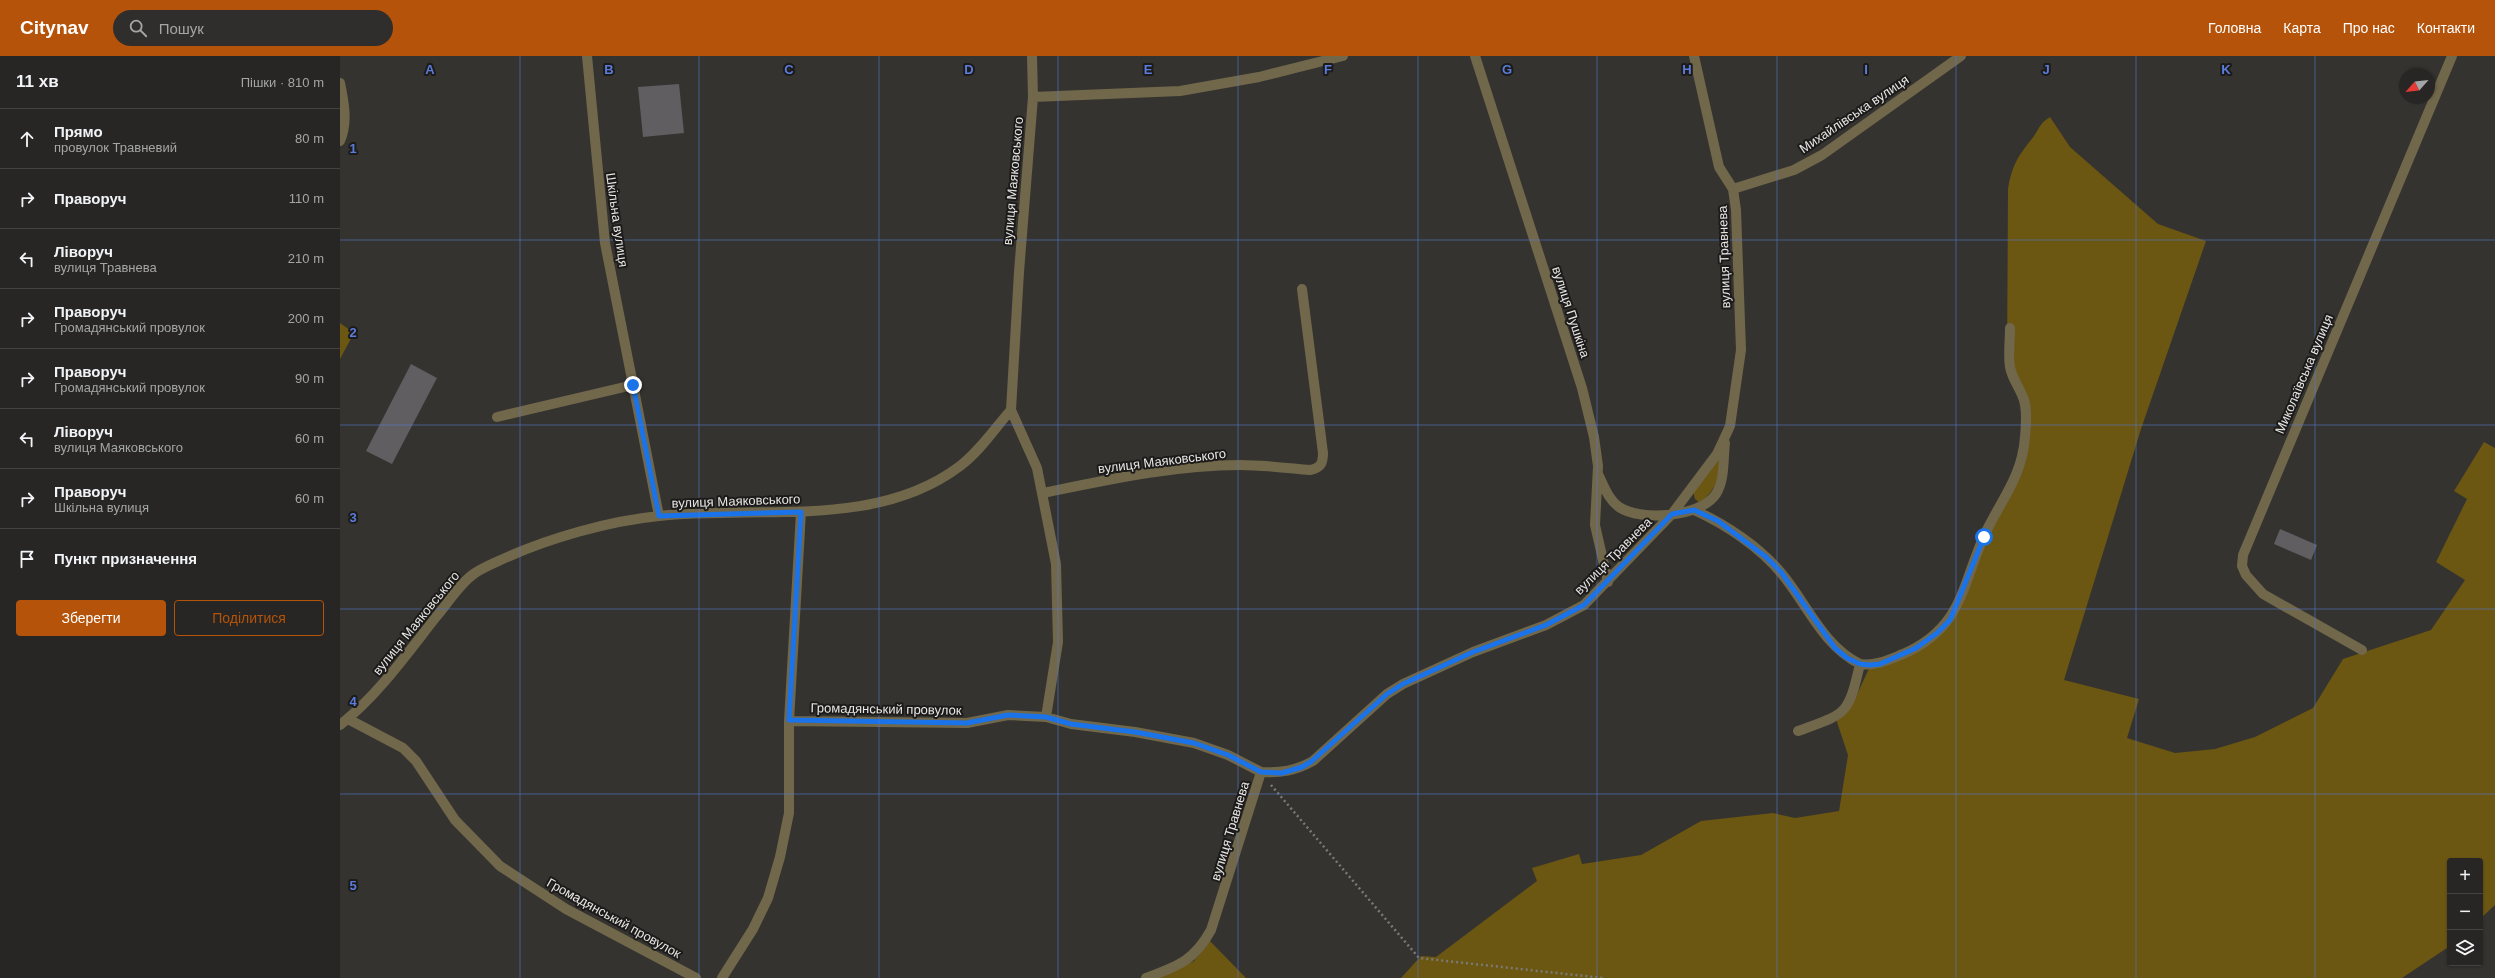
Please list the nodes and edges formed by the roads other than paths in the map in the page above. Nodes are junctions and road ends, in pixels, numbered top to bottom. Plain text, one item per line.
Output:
1 (587, 56) edge
2 (1032, 56) edge
3 (1343, 56) edge
4 (1475, 56) edge
5 (1694, 56) edge
6 (1961, 56) edge
7 (2452, 56) edge
8 (340, 83) edge
9 (1033, 97) junction
10 (340, 142) edge
11 (1733, 189) junction
12 (1302, 289) dead end
13 (2010, 328) dead end
14 (633, 385) junction
15 (1011, 410) junction
16 (497, 417) dead end
17 (1726, 437) junction
18 (1598, 474) junction
19 (1043, 493) junction
20 (1694, 510) junction
21 (801, 512) junction
22 (1672, 514) junction
23 (659, 516) junction
24 (1608, 582) junction
25 (2362, 650) dead end
26 (1860, 664) junction
27 (1046, 717) junction
28 (789, 720) junction
29 (344, 722) edge
30 (1798, 731) dead end
31 (1261, 772) junction
32 (696, 978) edge
33 (722, 978) edge
34 (1146, 978) edge

1 - 14 street, Шкільна вулиця
2 - 9 street, вулиця Маяковського
3 - 9 street
4 - 18 street, вулиця Пушкіна
5 - 11 street, вулиця Травнева
6 - 11 street, Михайлівська вулиця
7 - 25 street, Миколаївська вулиця
8 - 10 street
9 - 15 street, вулиця Маяковського
11 - 17 street, вулиця Травнева
12 - 19 street, вулиця Маяковського
13 - 26 street
14 - 16 street
14 - 23 street, Шкільна вулиця
15 - 19 street, вулиця Маяковського
15 - 21 street, вулиця Маяковського
17 - 20 street
17 - 22 street, вулиця Травнева
18 - 22 street
18 - 24 street, вулиця Пушкіна
19 - 27 street, вулиця Маяковського
20 - 22 street
20 - 26 street
21 - 23 street, вулиця Маяковського
21 - 28 street
22 - 24 street, вулиця Травнева
23 - 29 street, вулиця Маяковського
24 - 31 street, вулиця Травнева
26 - 30 street
27 - 28 street, Громадянський провулок
27 - 31 street, Громадянський провулок
28 - 33 street
29 - 32 street, Громадянський провулок
31 - 34 street, вулиця Травнева

